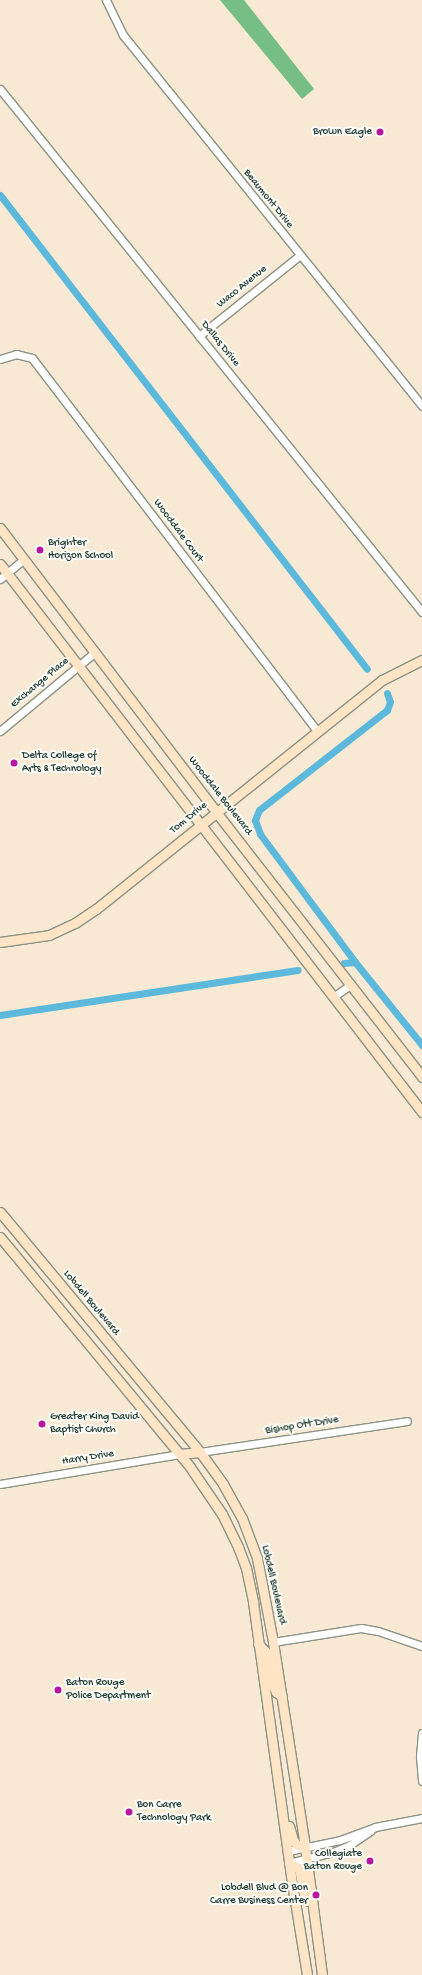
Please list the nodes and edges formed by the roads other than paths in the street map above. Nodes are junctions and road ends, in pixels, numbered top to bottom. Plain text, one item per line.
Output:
1 (106, 0) edge
2 (0, 89) edge
3 (300, 256) junction
4 (199, 336) junction
5 (0, 359) edge
6 (422, 406) edge
7 (0, 528) edge
8 (24, 559) junction
9 (0, 564) edge
10 (3, 576) edge
11 (422, 612) edge
12 (95, 652) junction
13 (422, 660) edge
14 (78, 666) junction
15 (0, 731) edge
16 (318, 731) junction
17 (216, 812) junction
18 (201, 824) junction
19 (0, 942) edge
20 (350, 985) junction
21 (333, 996) junction
22 (422, 1077) edge
23 (422, 1112) edge
24 (0, 1212) edge
25 (0, 1237) edge
26 (92, 1323) junction
27 (80, 1334) junction
28 (407, 1420) dead end
29 (200, 1452) junction
30 (180, 1454) junction
31 (0, 1484) edge
32 (273, 1642) junction
33 (258, 1644) junction
34 (422, 1646) edge
35 (282, 1696) junction
36 (422, 1733) edge
37 (422, 1780) edge
38 (281, 1799) junction
39 (422, 1818) edge
40 (375, 1827) junction
41 (305, 1847) junction
42 (288, 1851) junction
43 (306, 1860) junction
44 (289, 1863) junction
45 (312, 1905) junction
46 (307, 1975) edge
47 (322, 1975) edge

1 - 3 street, Beaumont Drive
2 - 4 street, Dallas Drive
3 - 4 street, Waco Avenue
3 - 6 street, Beaumont Drive
4 - 11 street, Dallas Drive
5 - 16 street, Wooddale Court
7 - 8 main road, Wooddale Boulevard
8 - 10 street
8 - 12 main road, Wooddale Boulevard
9 - 10 main road
10 - 14 main road
12 - 14 street, Exchange Place
12 - 17 main road, Wooddale Boulevard
13 - 16 main road, Tom Drive
14 - 15 street, Exchange Place
14 - 18 main road
16 - 17 main road, Tom Drive
17 - 18 main road, Tom Drive
17 - 20 main road, Wooddale Boulevard
18 - 19 main road, Tom Drive
18 - 21 main road
20 - 21 street
20 - 22 main road, Wooddale Boulevard
21 - 23 main road
24 - 26 main road, Lobdell Boulevard
25 - 27 main road, Lobdell Boulevard
26 - 27 main road
26 - 29 main road, Lobdell Boulevard
27 - 30 main road, Lobdell Boulevard
28 - 29 street, Bishop Ott Drive
29 - 30 main road
29 - 32 main road, Lobdell Boulevard
30 - 31 street, Harry Drive
30 - 33 main road, Lobdell Boulevard
32 - 33 main road
32 - 34 street
32 - 35 main road, Lobdell Boulevard
33 - 35 main road
33 - 38 main road, Lobdell Boulevard
35 - 41 main road, Lobdell Boulevard
36 - 37 street
38 - 41 main road
38 - 42 main road, Lobdell Boulevard
39 - 40 street
40 - 41 street
40 - 43 street
41 - 42 street
41 - 43 main road, Lobdell Boulevard
42 - 44 main road, Lobdell Boulevard
43 - 44 street
43 - 45 main road, Lobdell Boulevard
44 - 45 main road
44 - 46 main road, Lobdell Boulevard
45 - 47 main road, Lobdell Boulevard

